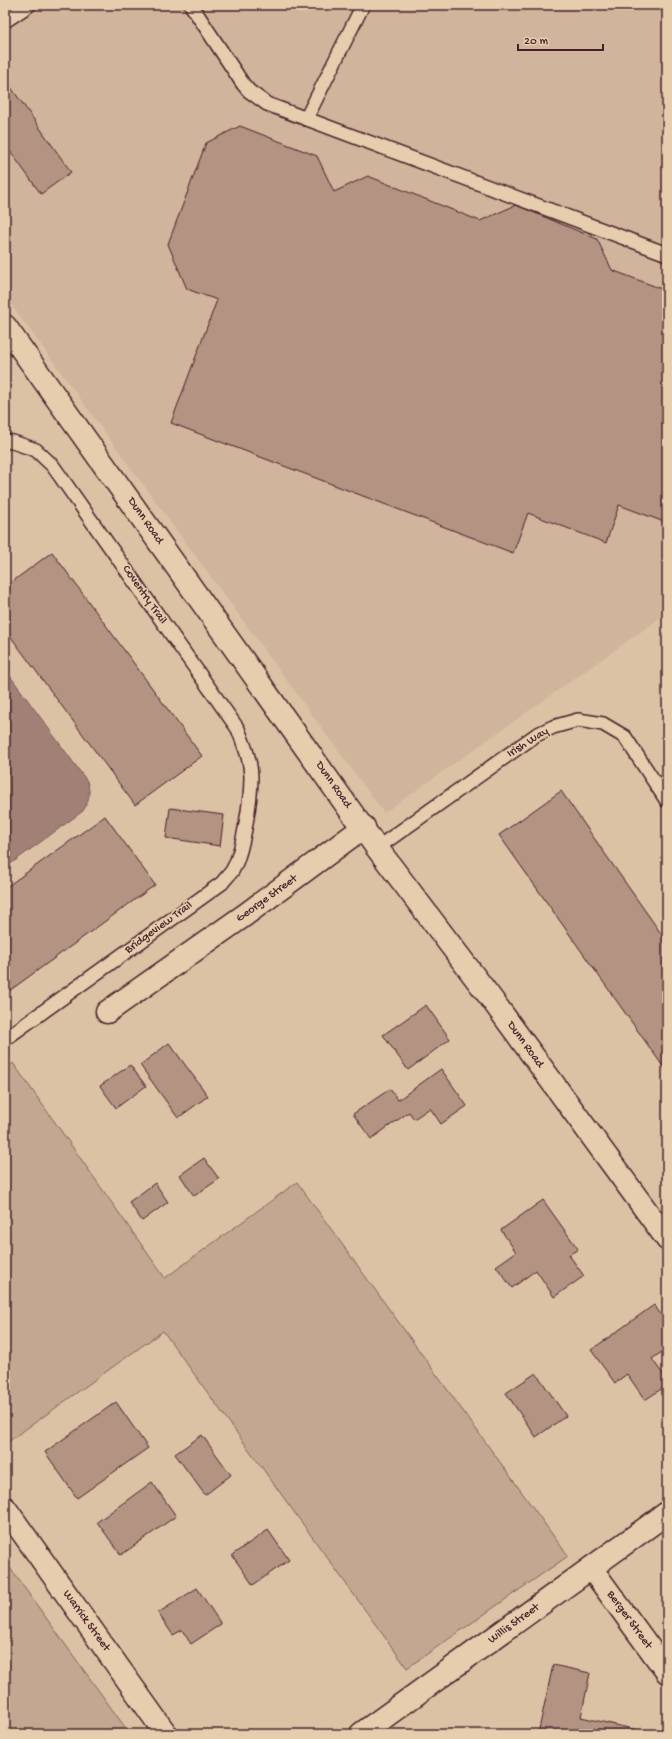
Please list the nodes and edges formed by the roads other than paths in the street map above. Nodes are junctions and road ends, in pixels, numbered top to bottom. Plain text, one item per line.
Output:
1 (28, 5) edge
2 (191, 5) edge
3 (363, 5) edge
4 (5, 21) edge
5 (306, 119) junction
6 (667, 254) edge
7 (5, 326) edge
8 (5, 441) edge
9 (251, 777) joint
10 (667, 801) edge
11 (364, 827) junction
12 (377, 848) junction
13 (107, 1012) dead end
14 (5, 1039) edge
15 (667, 1240) edge
16 (5, 1508) edge
17 (667, 1513) edge
18 (591, 1568) junction
19 (667, 1672) edge
20 (166, 1734) edge
21 (361, 1734) edge

1 - 4 lane
2 - 5 lane
3 - 5 lane
5 - 6 lane
7 - 11 street, Dunn Road
8 - 9 lane, Coventry Trail
9 - 14 lane, Bridgeview Trail
10 - 12 lane, Irish Way
11 - 12 street, Dunn Road
11 - 13 street, George Street
12 - 15 street, Dunn Road
16 - 20 street, Warrick Street
17 - 18 street, Willis Street
18 - 19 street, Berger Street
18 - 21 street, Willis Street

